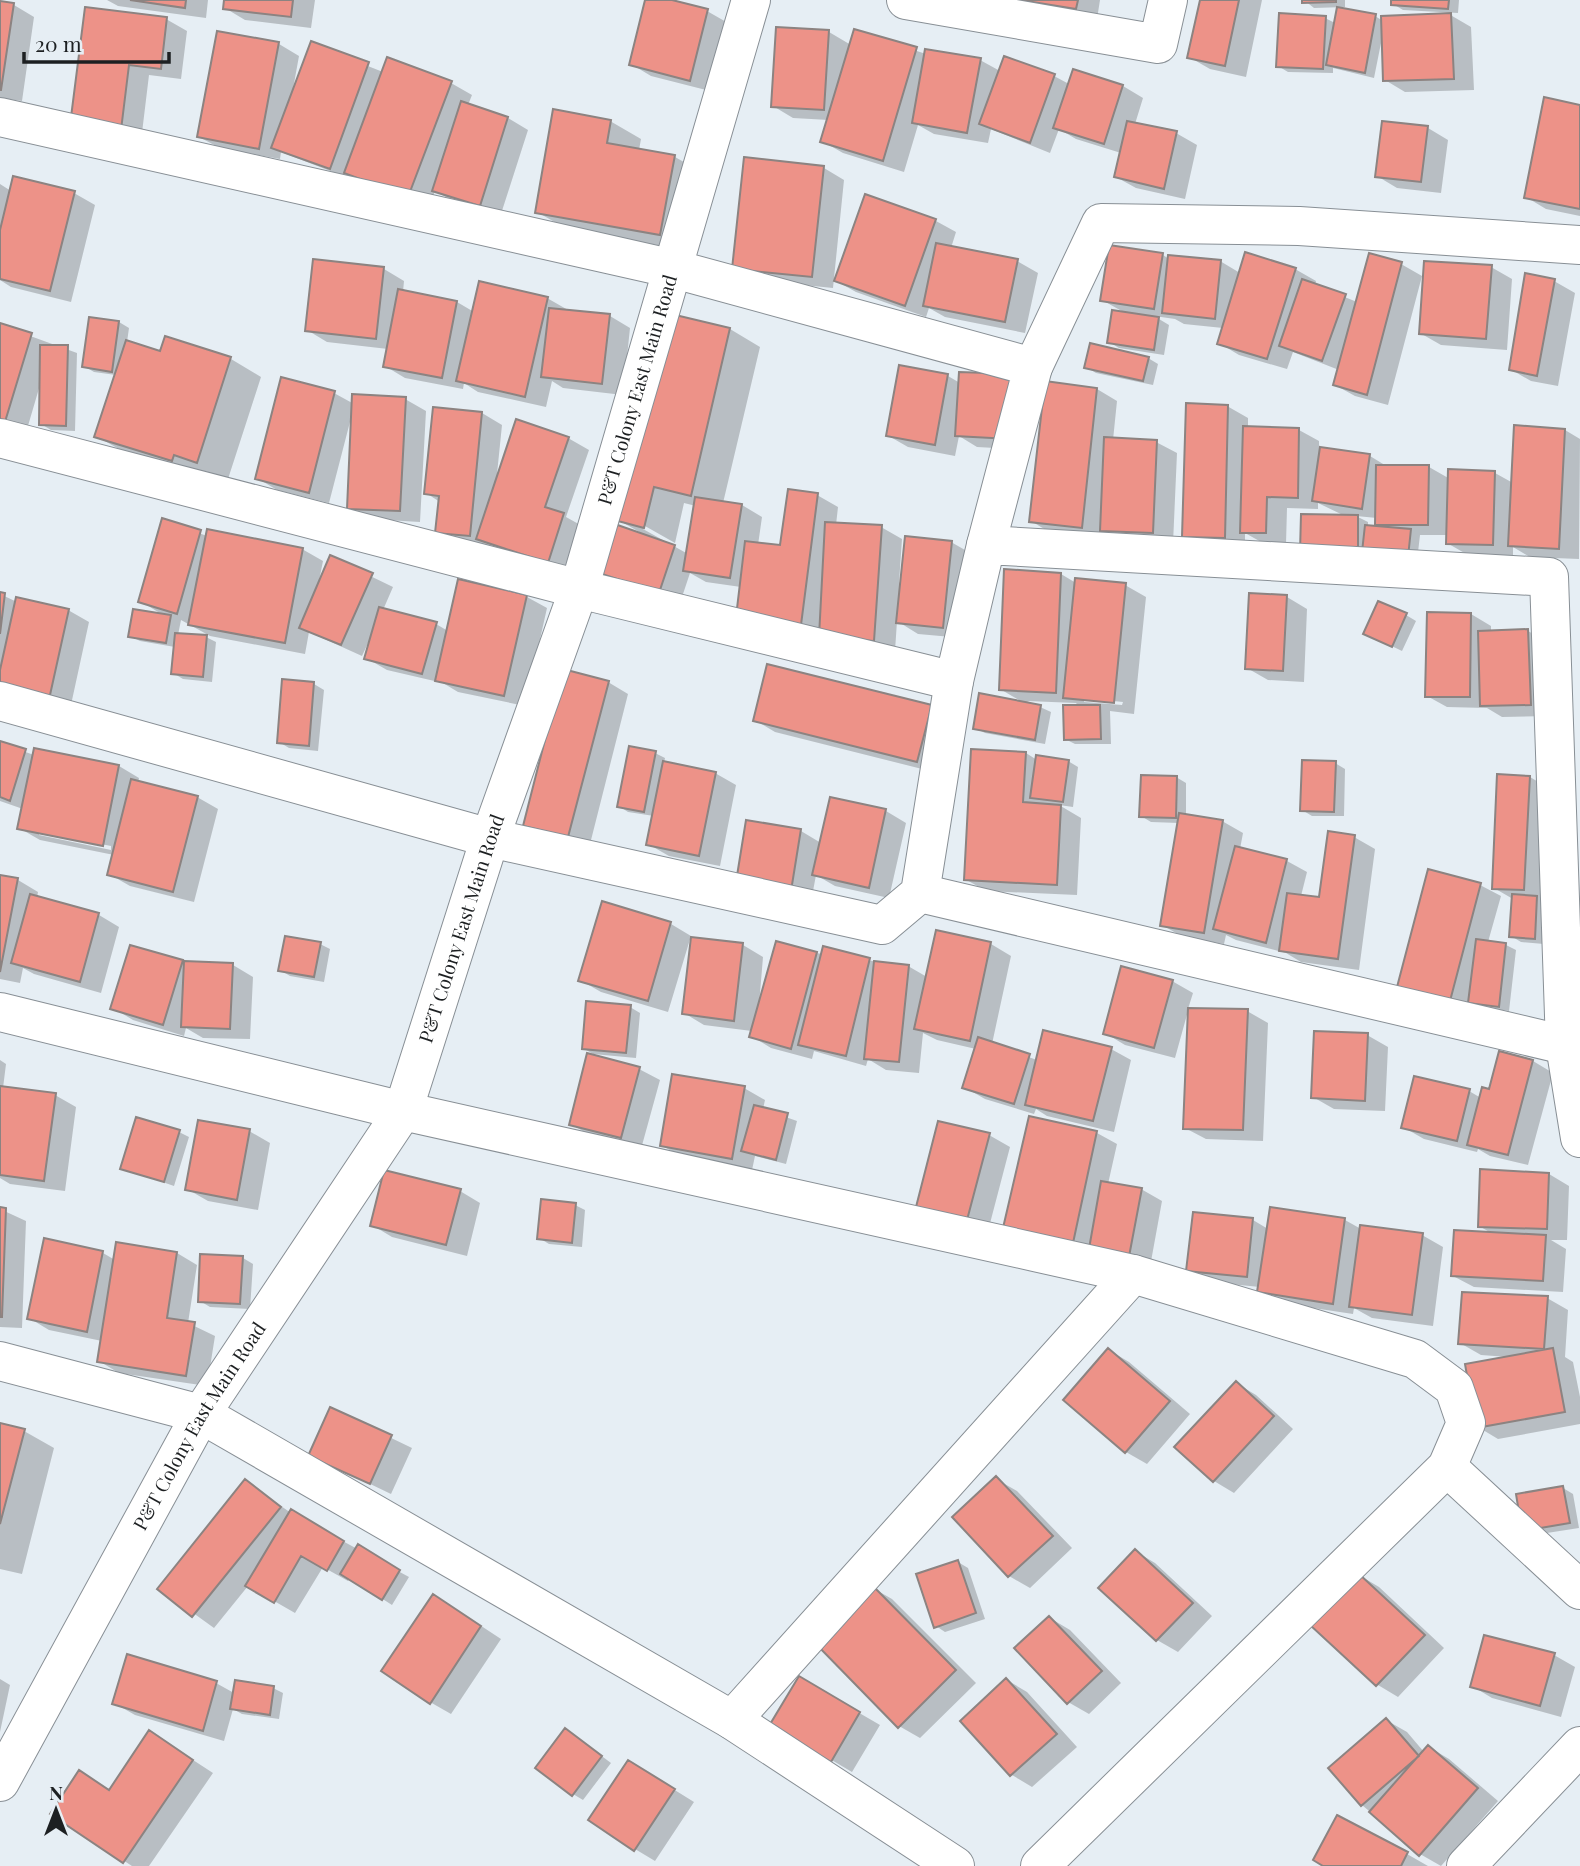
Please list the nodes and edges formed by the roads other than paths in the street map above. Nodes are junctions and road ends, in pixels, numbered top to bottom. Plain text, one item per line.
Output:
1 (751, 0) edge
2 (906, 0) edge
3 (1168, 0) edge
4 (0, 117) edge
5 (1580, 245) edge
6 (674, 269) junction
7 (1033, 367) junction
8 (0, 438) edge
9 (986, 545) junction
10 (1565, 578) edge
11 (579, 589) junction
12 (954, 681) junction
13 (0, 701) edge
14 (490, 838) junction
15 (920, 893) junction
16 (1570, 915) edge
17 (0, 1012) edge
18 (1565, 1045) junction
19 (403, 1111) junction
20 (1580, 1139) edge
21 (1133, 1274) junction
22 (0, 1361) edge
23 (201, 1414) junction
24 (1447, 1467) junction
25 (1580, 1590) edge
26 (732, 1720) junction
27 (1580, 1746) edge
28 (0, 1782) edge
29 (955, 1866) edge
30 (1040, 1866) edge
31 (1466, 1866) edge

1 - 6 street, P&T Colony East Main Road
2 - 3 street
4 - 6 street
5 - 7 street
6 - 7 street
6 - 11 street, P&T Colony East Main Road
7 - 9 street
8 - 11 street
9 - 10 street
9 - 12 street
10 - 16 street
11 - 12 street
11 - 14 street, P&T Colony East Main Road
12 - 15 street
13 - 14 street
14 - 15 street
14 - 19 street, P&T Colony East Main Road
15 - 18 street
16 - 18 street
17 - 19 street
18 - 20 street
19 - 21 street
19 - 23 street, P&T Colony East Main Road
21 - 24 street
21 - 26 street
22 - 23 street
23 - 26 street
23 - 28 street, P&T Colony East Main Road
24 - 25 street
24 - 30 street
26 - 29 street
27 - 31 street

